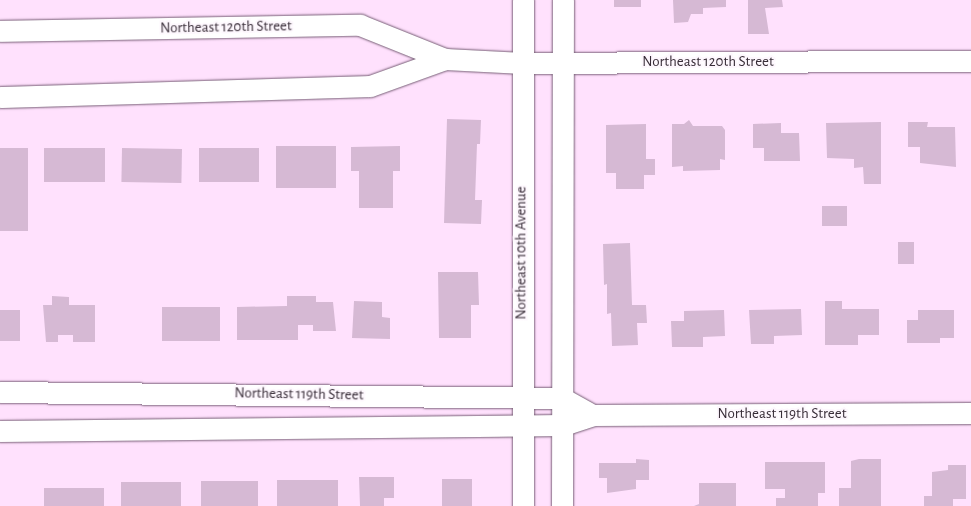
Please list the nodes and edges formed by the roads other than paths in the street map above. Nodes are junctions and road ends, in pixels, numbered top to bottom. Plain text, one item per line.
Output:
1 (523, 0) edge
2 (562, 0) edge
3 (0, 31) edge
4 (445, 59) junction
5 (971, 61) edge
6 (523, 62) junction
7 (563, 62) junction
8 (0, 97) edge
9 (0, 392) edge
10 (520, 397) junction
11 (562, 398) junction
12 (971, 413) edge
13 (593, 415) junction
14 (562, 425) junction
15 (521, 426) junction
16 (0, 430) edge
17 (522, 506) edge
18 (562, 506) edge

1 - 6 street, Northeast 10th Avenue
2 - 7 street
3 - 4 street, Northeast 120th Street
4 - 6 street, Northeast 120th Street
4 - 8 street, Northeast 120th Street
5 - 7 street, Northeast 120th Street
6 - 7 street, Northeast 120th Street
6 - 10 street, Northeast 10th Avenue
7 - 11 street
9 - 10 street, Northeast 119th Street
10 - 11 street, Northeast 119th Street
10 - 15 street, Northeast 10th Avenue
11 - 13 street, Northeast 119th Street
11 - 14 street
12 - 13 street, Northeast 119th Street
13 - 14 street, Northeast 119th Street
14 - 15 street, Northeast 119th Street
14 - 18 street
15 - 16 street, Northeast 119th Street
15 - 17 street, Northeast 10th Avenue

